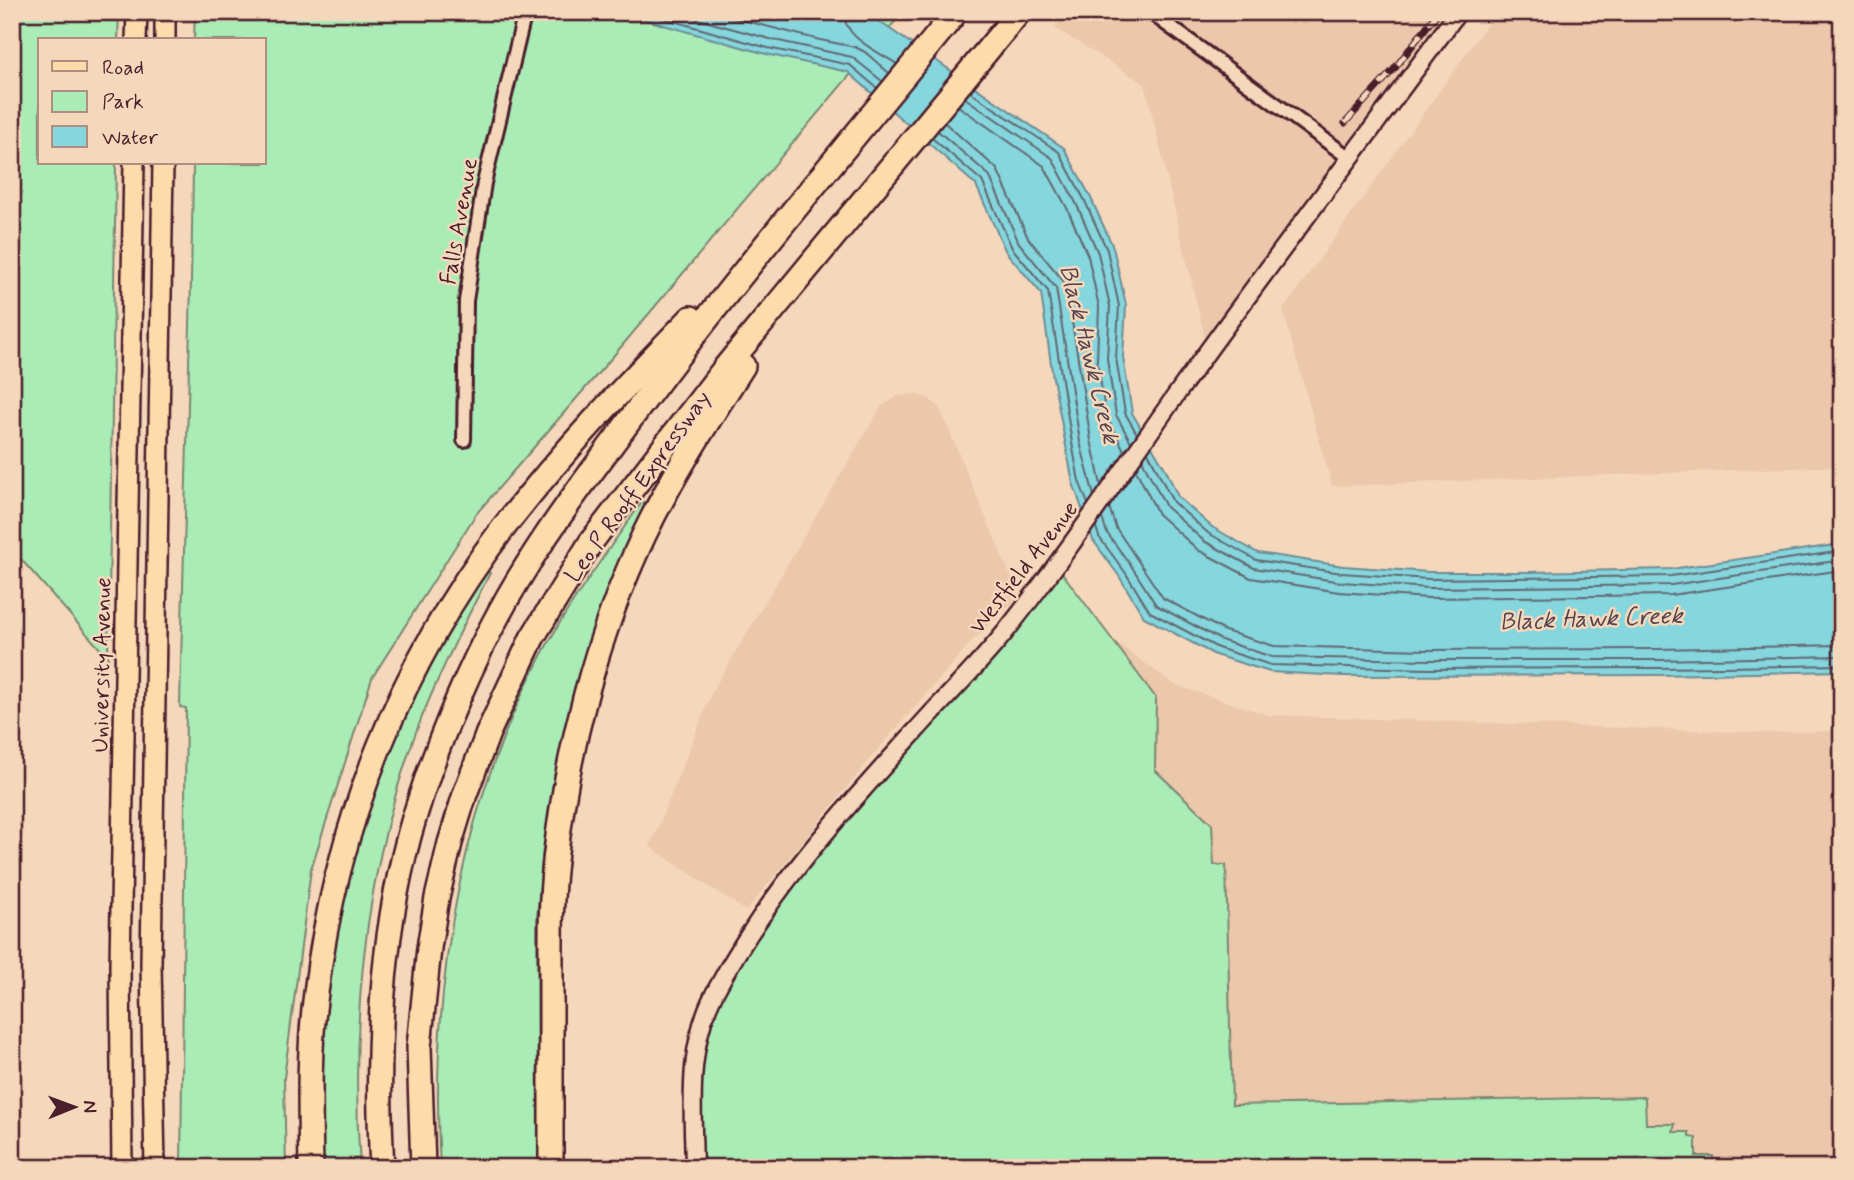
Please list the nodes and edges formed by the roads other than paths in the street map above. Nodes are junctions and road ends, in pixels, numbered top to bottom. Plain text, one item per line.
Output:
1 (137, 12) edge
2 (165, 12) edge
3 (525, 12) edge
4 (956, 12) edge
5 (1018, 12) edge
6 (1150, 12) edge
7 (1458, 12) edge
8 (136, 38) edge
9 (165, 38) edge
10 (1352, 159) junction
11 (134, 164) edge
12 (163, 164) edge
13 (680, 339) junction
14 (731, 372) junction
15 (464, 440) dead end
16 (12, 1162) edge
17 (122, 1167) edge
18 (16, 1168) edge
19 (155, 1168) edge
20 (311, 1168) edge
21 (382, 1168) edge
22 (423, 1168) edge
23 (551, 1168) edge
24 (694, 1168) edge

1 - 8 main road
2 - 9 main road
3 - 15 street, Falls Avenue
4 - 13 highway
5 - 14 highway
6 - 10 street
7 - 10 street, Westfield Avenue
10 - 24 street, Westfield Avenue
11 - 17 main road, University Avenue
12 - 19 main road
13 - 20 highway
13 - 21 highway, Leo P Rooff Expressway
14 - 22 highway, Leo P Rooff Expressway
14 - 23 highway
16 - 18 main road

